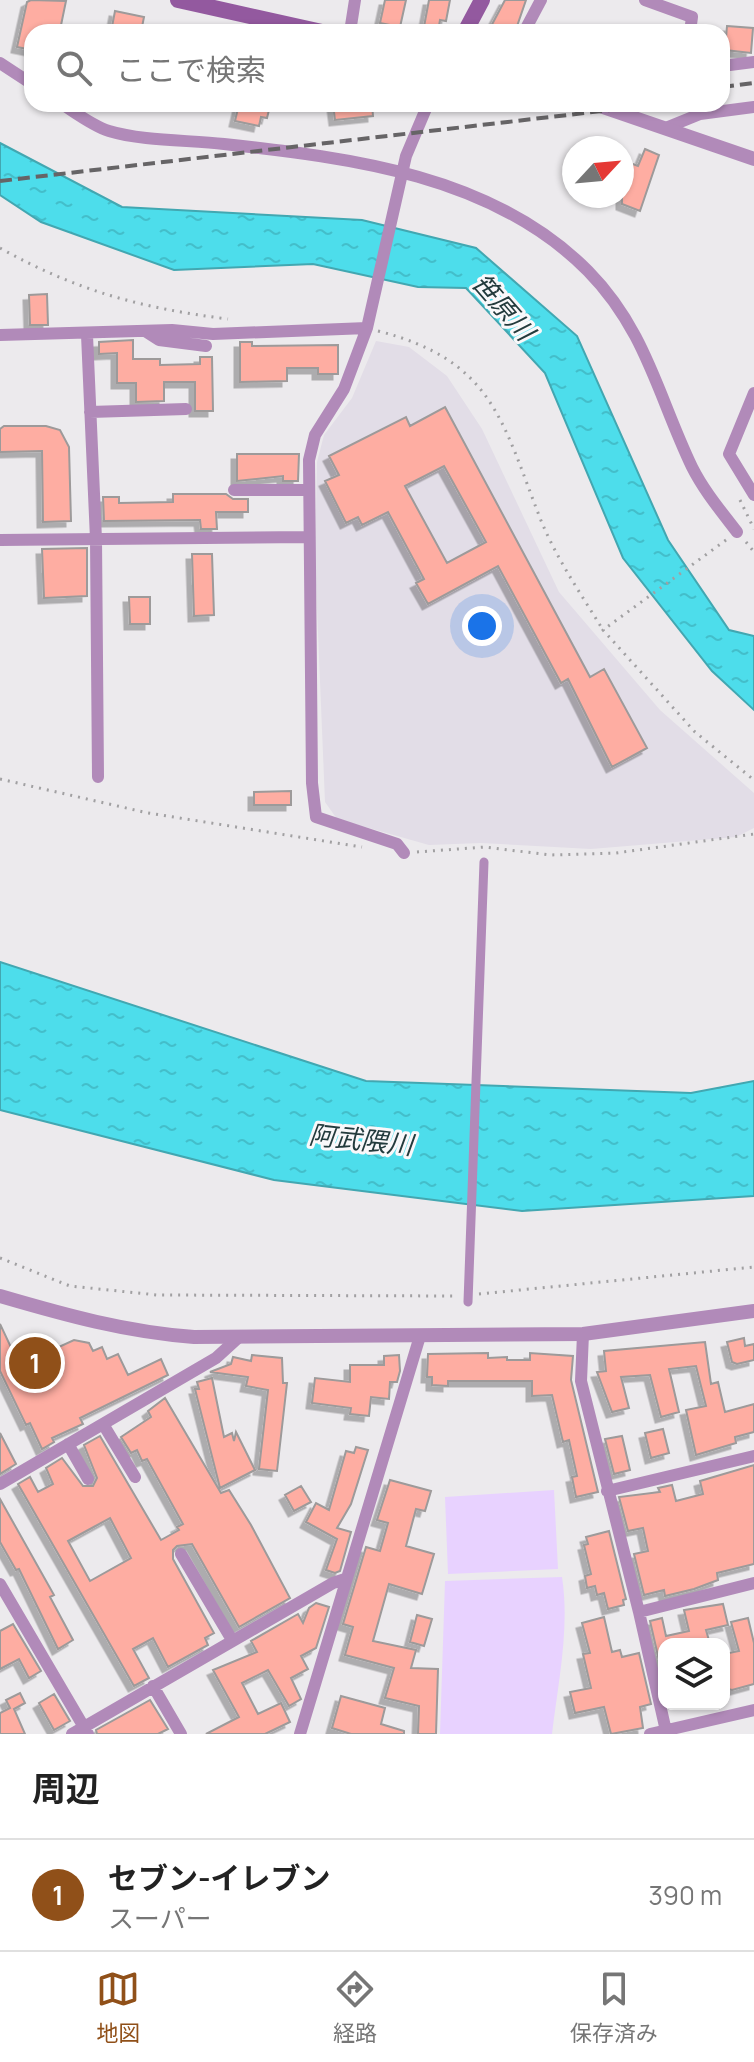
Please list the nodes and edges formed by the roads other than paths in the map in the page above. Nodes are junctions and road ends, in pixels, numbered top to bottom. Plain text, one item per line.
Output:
1 (178, 0) edge
2 (355, 0) edge
3 (482, 0) edge
4 (541, 0) edge
5 (645, 0) edge
6 (286, 24) edge
7 (351, 24) edge
8 (469, 24) edge
9 (528, 24) edge
10 (691, 24) edge
11 (754, 62) edge
12 (0, 63) edge
13 (730, 65) edge
14 (24, 79) edge
15 (754, 107) edge
16 (730, 110) edge
17 (76, 112) edge
18 (424, 112) edge
19 (620, 112) edge
20 (715, 112) edge
21 (668, 127) junction
22 (754, 159) edge
23 (402, 175) junction
24 (368, 323) junction
25 (145, 331) junction
26 (0, 335) edge
27 (87, 335) junction
28 (206, 346) dead end
29 (754, 393) edge
30 (186, 409) dead end
31 (90, 412) junction
32 (234, 490) dead end
33 (308, 490) junction
34 (754, 495) edge
35 (734, 534) road end
36 (307, 537) junction
37 (96, 539) junction
38 (0, 540) edge
39 (98, 777) dead end
40 (404, 853) dead end
41 (484, 862) dead end
42 (0, 1296) edge
43 (468, 1298) road end
44 (754, 1311) edge
45 (583, 1334) junction
46 (420, 1336) junction
47 (239, 1337) junction
48 (103, 1424) junction
49 (68, 1444) junction
50 (754, 1456) edge
51 (135, 1477) dead end
52 (88, 1479) dead end
53 (0, 1484) edge
54 (607, 1491) junction
55 (181, 1554) dead end
56 (345, 1579) junction
57 (754, 1583) edge
58 (0, 1584) edge
59 (639, 1612) junction
60 (232, 1640) junction
61 (153, 1686) junction
62 (754, 1710) edge
63 (86, 1730) edge
64 (666, 1731) junction
65 (72, 1734) edge
66 (181, 1734) edge
67 (300, 1734) edge
68 (650, 1734) edge

1 - 6 main road
2 - 7 street
3 - 8 main road
4 - 9 street
5 - 10 street
11 - 13 street
12 - 14 street
15 - 16 street
17 - 23 street
18 - 23 street
19 - 21 street
20 - 21 street
21 - 22 street
23 - 24 street
23 - 35 street
24 - 25 street
24 - 33 street
25 - 27 street
25 - 28 street
26 - 27 street
27 - 31 street
29 - 34 street
30 - 31 street
31 - 37 street
32 - 33 street
33 - 36 street
36 - 37 street
36 - 40 street
37 - 38 street
37 - 39 street
41 - 43 street, bridge
42 - 47 street
44 - 45 street
45 - 46 street
45 - 54 street
46 - 47 street
46 - 56 street
47 - 48 street
48 - 49 street
48 - 51 street
49 - 52 street
49 - 53 street
50 - 54 street
54 - 59 street
55 - 60 street
56 - 60 street
56 - 67 street
57 - 59 street
58 - 63 street
59 - 64 street
60 - 61 street
61 - 63 street
61 - 66 street
62 - 64 street
63 - 65 street
64 - 68 street

